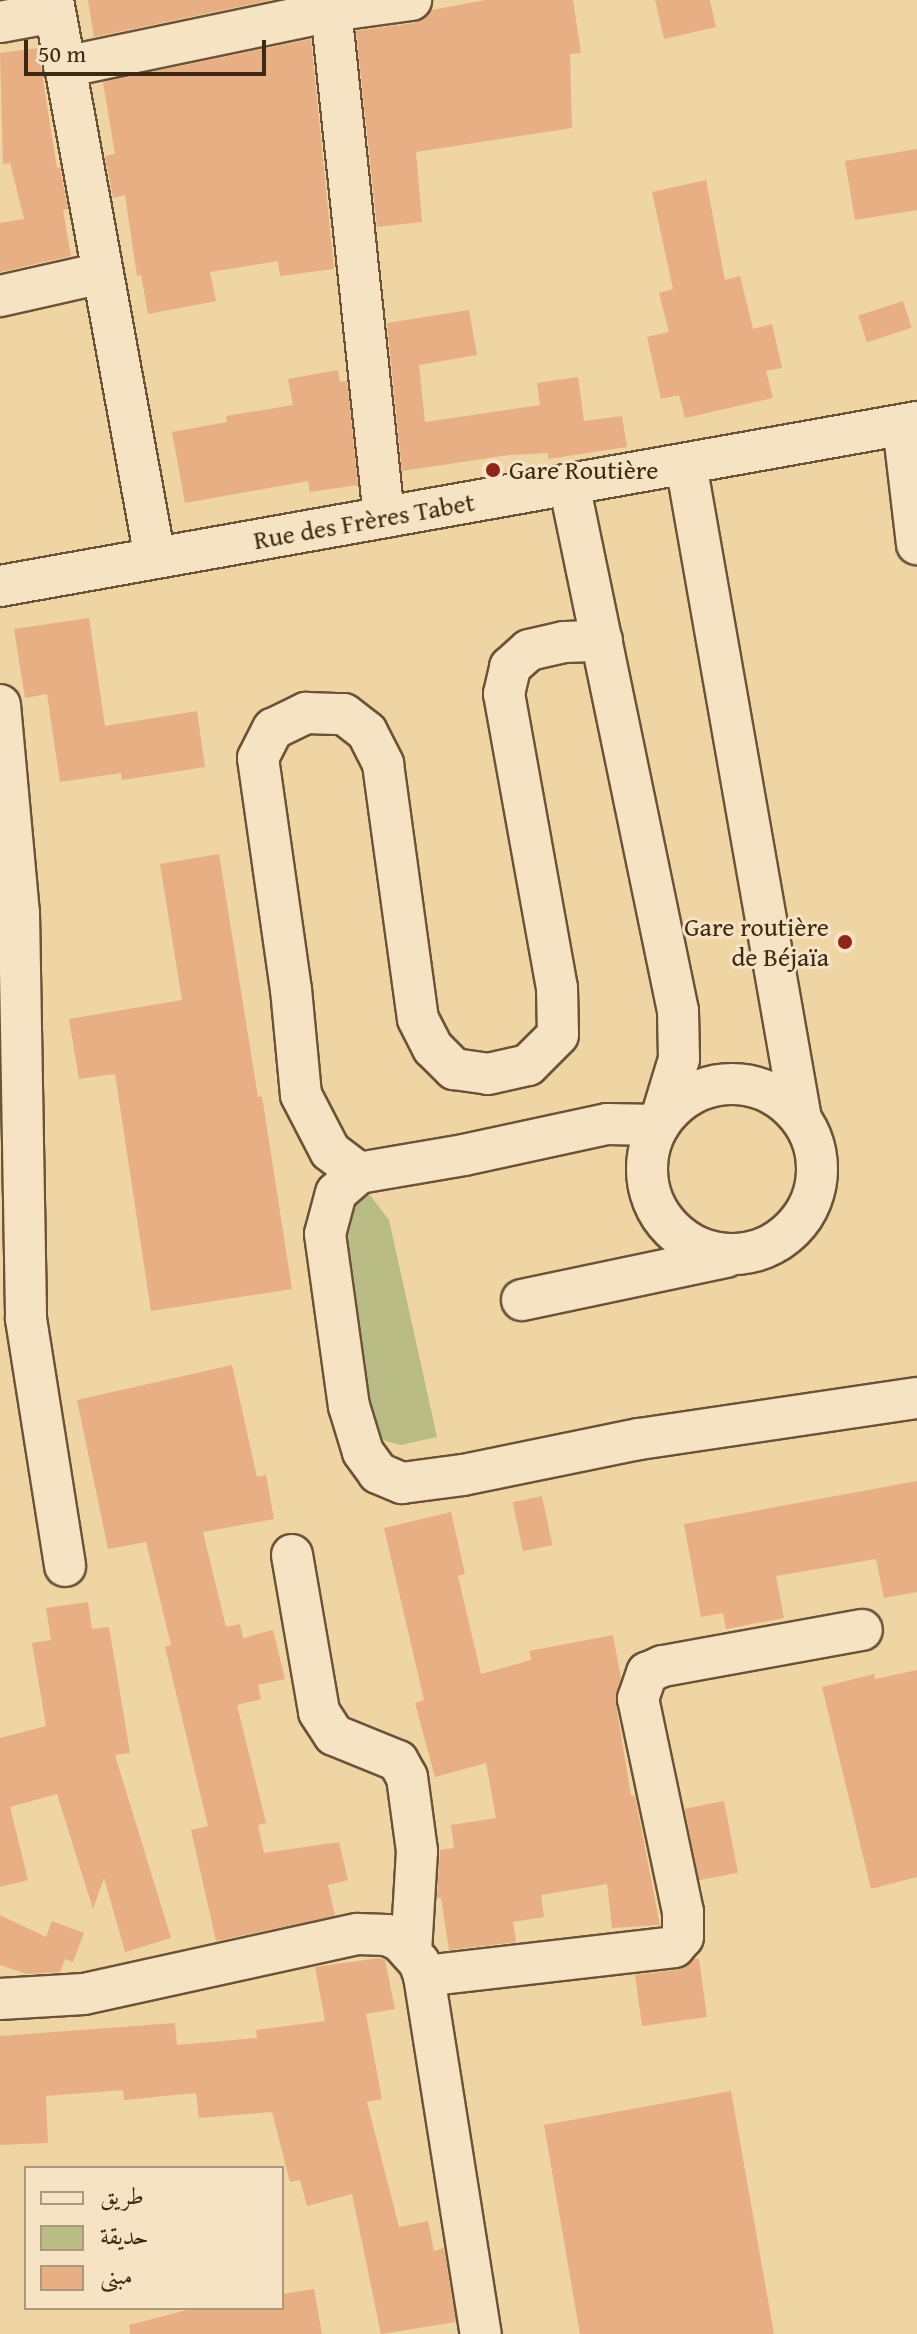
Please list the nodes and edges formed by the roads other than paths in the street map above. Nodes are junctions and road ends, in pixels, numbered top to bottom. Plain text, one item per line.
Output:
1 (411, 0) edge
2 (330, 5) edge
3 (54, 6) edge
4 (0, 22) edge
5 (64, 67) junction
6 (102, 273) junction
7 (0, 296) edge
8 (910, 424) edge
9 (686, 464) junction
10 (569, 484) junction
11 (384, 517) junction
12 (917, 544) edge
13 (155, 558) junction
14 (0, 586) edge
15 (602, 641) junction
16 (0, 705) edge
17 (801, 1119) junction
18 (659, 1125) junction
19 (359, 1173) junction
20 (738, 1255) junction
21 (522, 1300) dead end
22 (917, 1398) edge
23 (292, 1555) dead end
24 (65, 1566) dead end
25 (862, 1630) dead end
26 (418, 1963) junction
27 (0, 1999) edge
28 (481, 2334) edge

1 - 2 street
2 - 5 street
2 - 11 street
3 - 4 street
3 - 5 street
5 - 6 street
6 - 7 street
6 - 13 street
8 - 9 street, Rue des Frères Tabet
8 - 12 street
9 - 10 street, Rue des Frères Tabet
9 - 17 street
10 - 11 street, Rue des Frères Tabet
10 - 15 street
11 - 13 street, Rue des Frères Tabet
13 - 14 street, Rue des Frères Tabet
15 - 18 street
15 - 19 street
16 - 24 street
17 - 18 street
17 - 20 street
18 - 19 street
18 - 20 street
19 - 22 street
20 - 21 street
23 - 26 street
25 - 26 street
26 - 27 street
26 - 28 street

